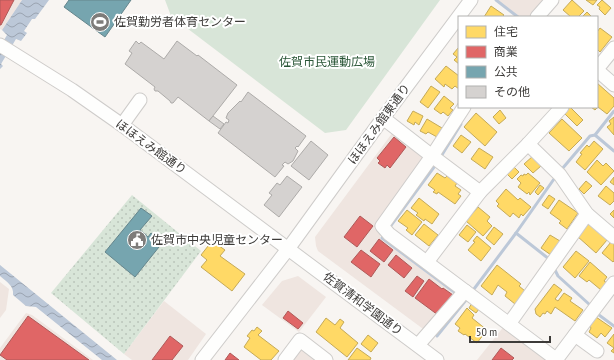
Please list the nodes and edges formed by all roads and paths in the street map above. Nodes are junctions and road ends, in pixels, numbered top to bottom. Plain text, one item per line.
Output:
1 (471, 0) edge
2 (552, 0) edge
3 (459, 16) edge
4 (538, 16) edge
5 (458, 17) edge
6 (5, 48) edge
7 (614, 48) edge
8 (598, 68) edge
9 (598, 70) edge
10 (614, 85) edge
11 (140, 100) dead end
12 (463, 108) edge
13 (561, 108) edge
14 (383, 118) junction
15 (122, 125) junction
16 (528, 144) junction
17 (436, 159) junction
18 (480, 192) junction
19 (587, 214) junction
20 (614, 237) edge
21 (288, 249) junction
22 (427, 262) junction
23 (614, 283) edge
24 (462, 294) junction
25 (509, 324) junction
26 (575, 335) junction
27 (418, 346) junction
28 (597, 351) dead end
29 (202, 360) edge
30 (285, 360) edge
31 (326, 360) edge
32 (437, 360) edge
33 (556, 360) edge

1 - 3 street, ほほえみ館東通り
2 - 4 street
5 - 14 street, ほほえみ館東通り
6 - 15 street, ほほえみ館通り
7 - 8 street
9 - 10 street
11 - 15 street
12 - 17 street
13 - 16 street
14 - 17 street
14 - 21 street, ほほえみ館東通り
15 - 21 street, ほほえみ館通り
16 - 18 street
16 - 19 street
17 - 18 street
17 - 22 street
18 - 22 street
19 - 20 street
19 - 25 street
21 - 27 street, 佐賀清和学園通り
21 - 29 street, ほほえみ館東通り
22 - 24 street
23 - 26 street
24 - 25 street
24 - 27 street
25 - 33 street
26 - 28 street
26 - 33 street
27 - 32 street, 佐賀清和学園通り
30 - 31 street

